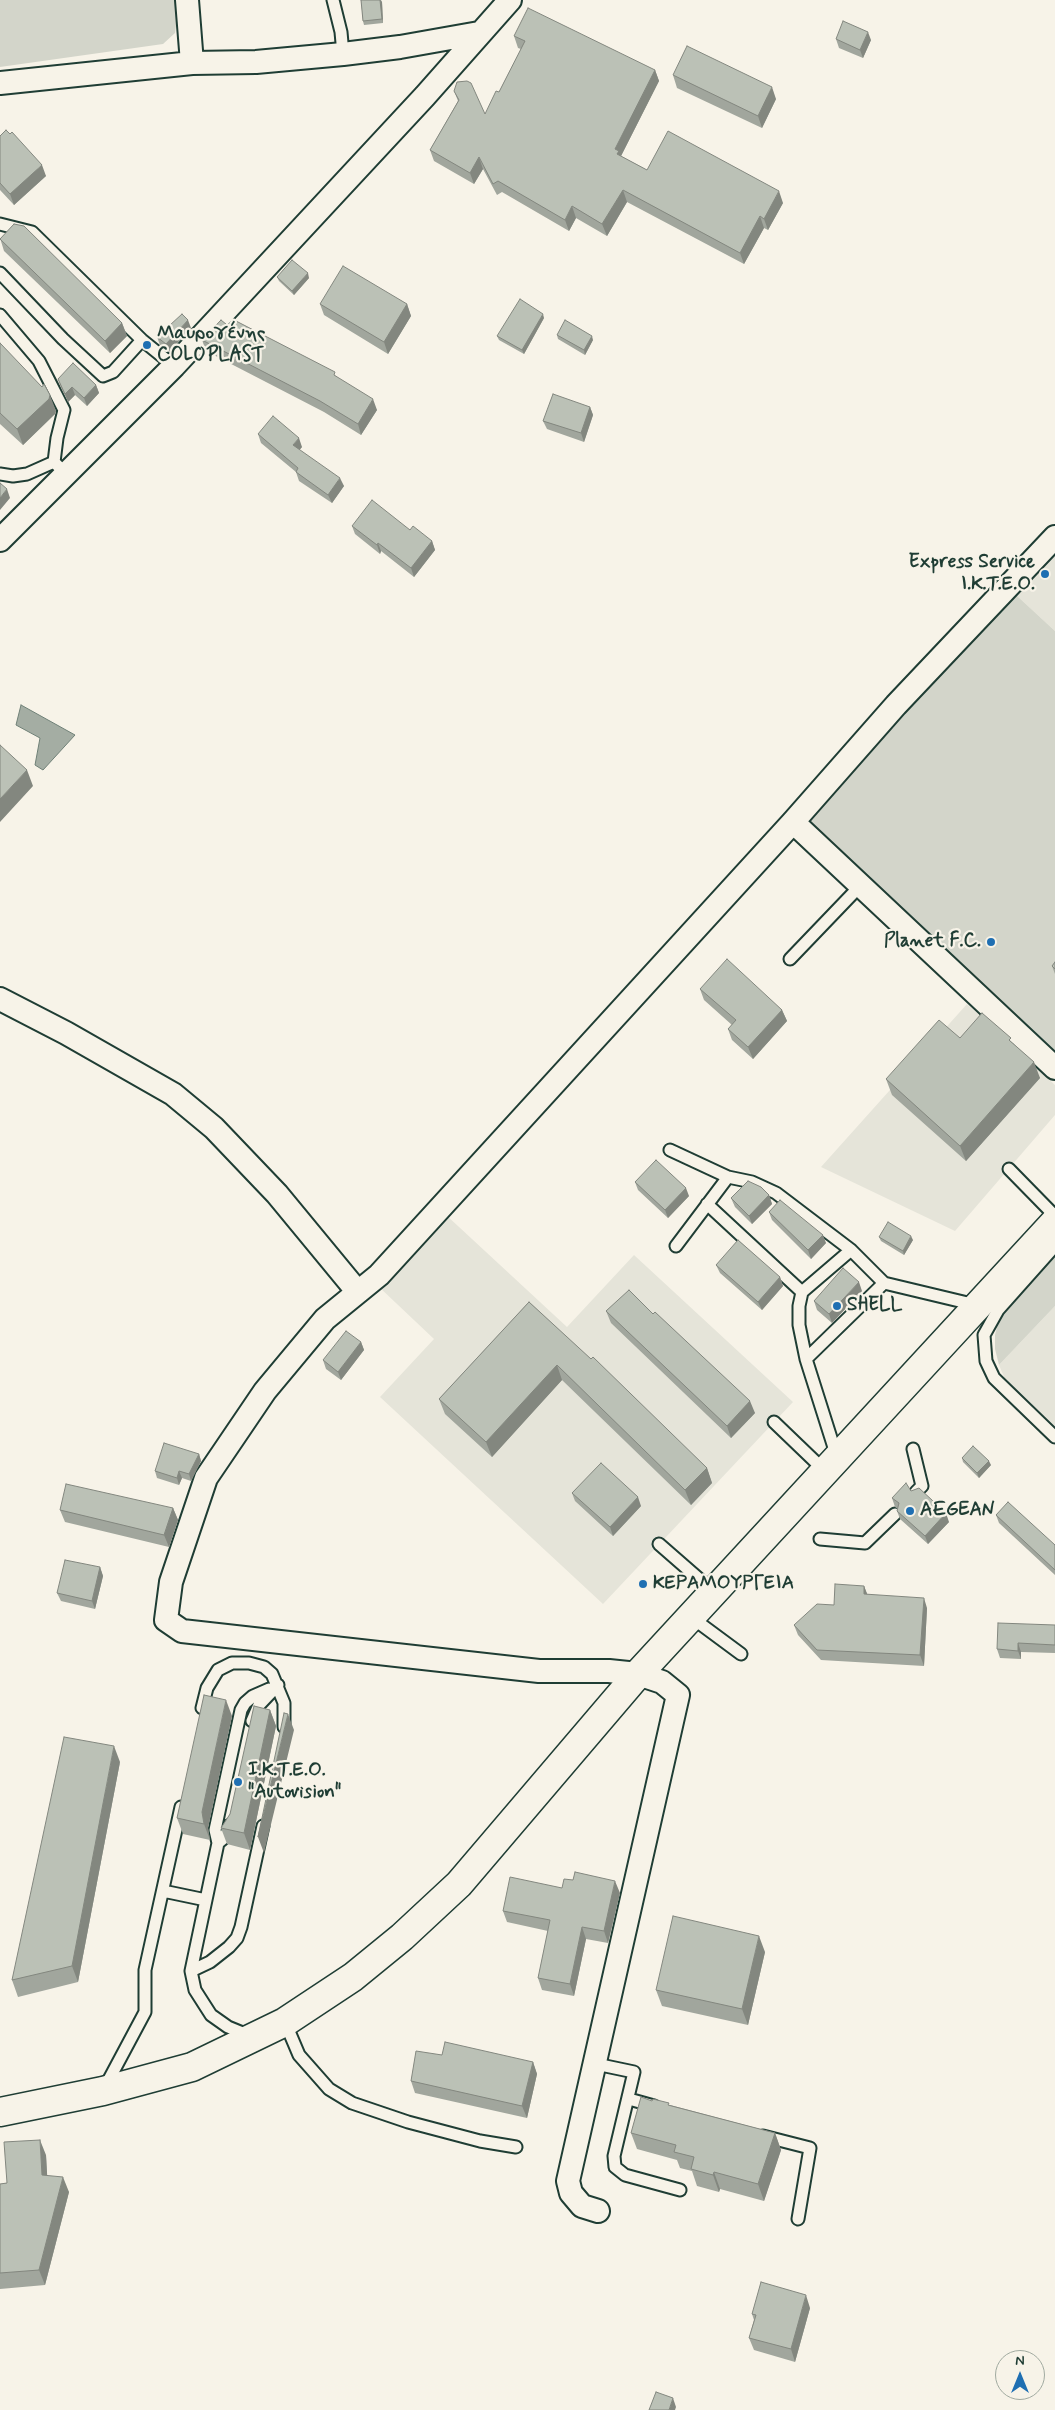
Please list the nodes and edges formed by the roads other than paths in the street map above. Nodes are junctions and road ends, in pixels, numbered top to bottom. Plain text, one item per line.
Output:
1 (187, 0) edge
2 (333, 0) edge
3 (510, 0) edge
4 (479, 33) junction
5 (343, 54) junction
6 (192, 63) junction
7 (0, 83) edge
8 (0, 224) edge
9 (0, 273) edge
10 (0, 315) edge
11 (142, 340) junction
12 (174, 366) junction
13 (60, 468) junction
14 (0, 474) edge
15 (1055, 538) edge
16 (0, 540) edge
17 (793, 822) junction
18 (860, 886) junction
19 (790, 959) dead end
20 (0, 999) edge
21 (1055, 1068) edge
22 (670, 1150) dead end
23 (1009, 1169) dead end
24 (728, 1177) junction
25 (707, 1204) junction
26 (1055, 1216) edge
27 (1055, 1222) edge
28 (676, 1246) dead end
29 (1055, 1246) edge
30 (851, 1250) junction
31 (884, 1283) junction
32 (357, 1291) junction
33 (802, 1292) junction
34 (978, 1305) junction
35 (806, 1359) junction
36 (774, 1422) dead end
37 (1055, 1437) edge
38 (913, 1448) dead end
39 (831, 1465) junction
40 (916, 1492) edge
41 (895, 1514) edge
42 (820, 1539) dead end
43 (659, 1544) dead end
44 (714, 1592) junction
45 (691, 1617) junction
46 (741, 1654) dead end
47 (638, 1674) junction
48 (278, 1685) junction
49 (201, 1717) edge
50 (250, 1732) edge
51 (281, 1738) edge
52 (184, 1794) edge
53 (233, 1809) edge
54 (265, 1814) edge
55 (218, 1843) junction
56 (163, 1890) junction
57 (206, 1900) junction
58 (191, 1971) junction
59 (285, 2022) junction
60 (255, 2038) junction
61 (596, 2064) junction
62 (103, 2091) junction
63 (629, 2100) junction
64 (667, 2110) edge
65 (0, 2112) edge
66 (753, 2133) edge
67 (516, 2147) dead end
68 (680, 2190) dead end
69 (598, 2212) dead end
70 (798, 2219) dead end

1 - 6 street
2 - 5 lane
3 - 4 street
4 - 5 street
4 - 12 street
5 - 6 street
6 - 7 street
8 - 11 lane
9 - 11 lane
10 - 13 lane
11 - 12 lane
12 - 13 street
13 - 14 lane
13 - 16 street
15 - 17 street
17 - 18 street
17 - 32 street
18 - 19 lane
18 - 21 street
20 - 32 street
22 - 24 lane
23 - 26 lane
24 - 25 lane
24 - 30 lane
25 - 28 lane
25 - 33 lane
27 - 34 street
29 - 37 lane
30 - 31 lane
30 - 33 lane
31 - 34 lane
31 - 35 lane
32 - 47 street
33 - 35 lane
34 - 39 street
35 - 39 lane
36 - 39 lane
38 - 40 lane
39 - 44 street
41 - 42 lane
43 - 44 lane
44 - 45 street
45 - 46 lane
45 - 47 street
47 - 59 street
47 - 61 street
48 - 49 lane
48 - 50 lane
48 - 51 lane
48 - 55 lane
52 - 56 lane
53 - 55 lane
54 - 58 lane
55 - 57 lane
56 - 57 lane
56 - 62 lane
57 - 58 lane
58 - 60 lane
59 - 60 street
59 - 67 lane
60 - 62 street
61 - 63 lane
61 - 69 street
62 - 65 street
63 - 64 lane
63 - 68 lane
66 - 70 lane

